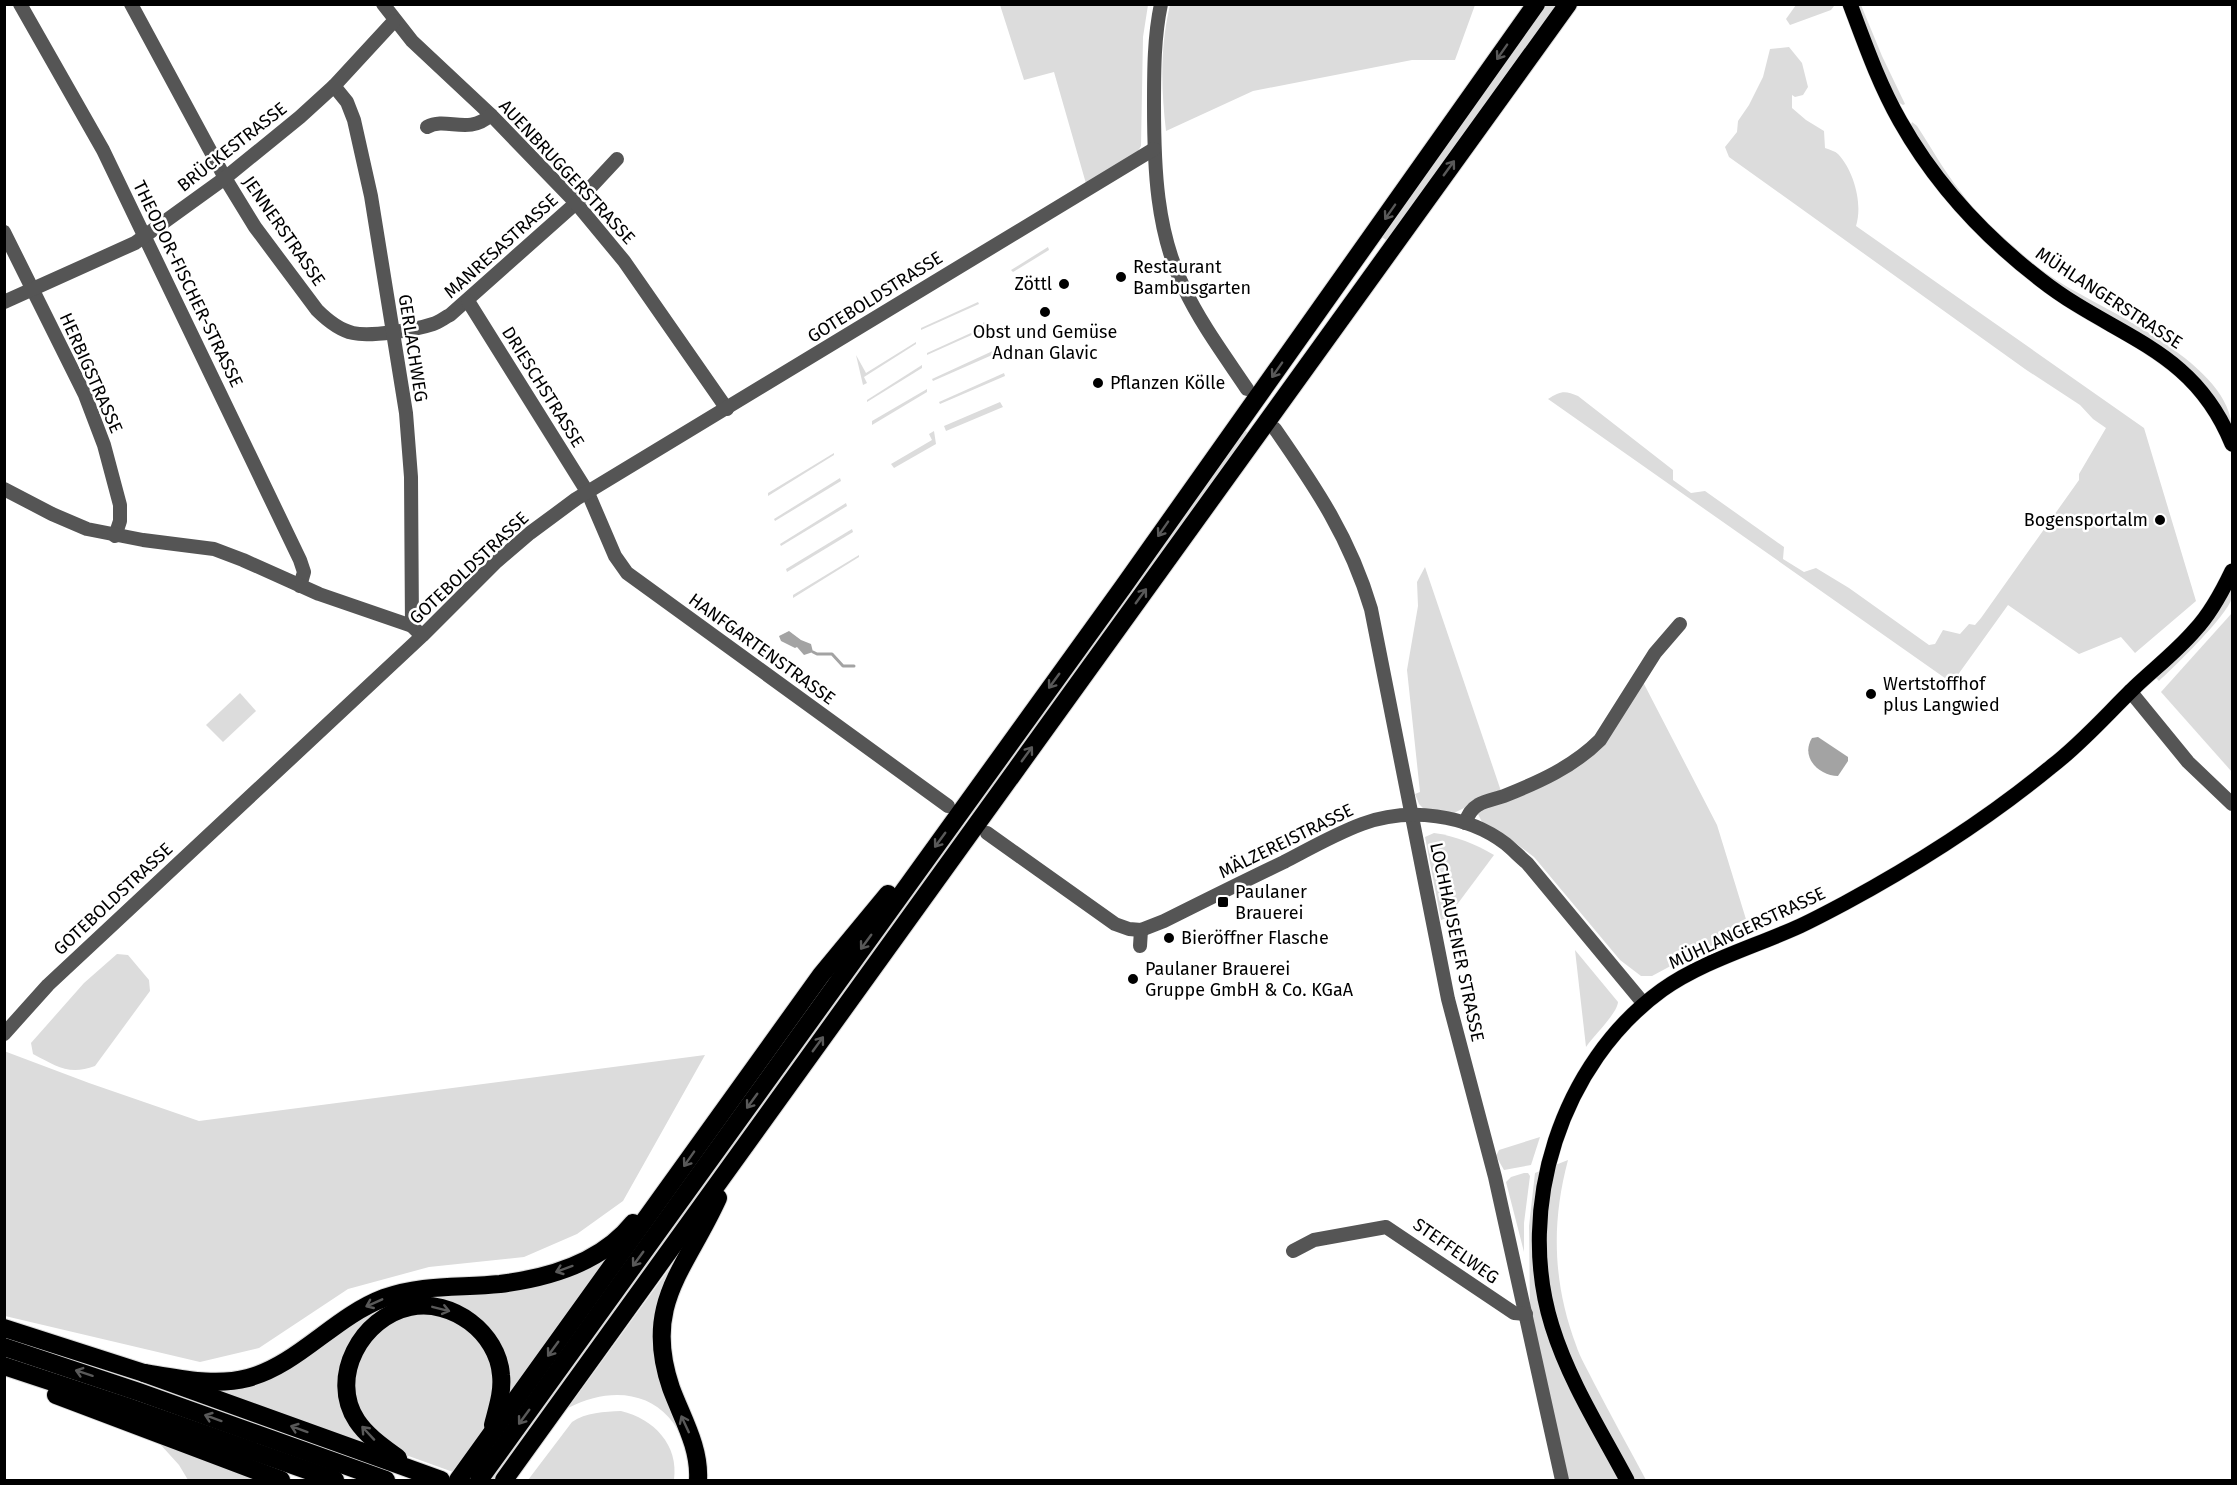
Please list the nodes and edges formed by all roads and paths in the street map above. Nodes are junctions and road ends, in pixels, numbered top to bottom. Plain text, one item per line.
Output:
1 (20, 4) edge
2 (130, 4) edge
3 (383, 4) edge
4 (1161, 4) edge
5 (1536, 4) edge
6 (1568, 4) edge
7 (1850, 4) edge
8 (394, 21) junction
9 (334, 86) junction
10 (491, 116) junction
11 (427, 127) dead end
12 (1154, 149) junction
13 (617, 159) dead end
14 (225, 178) junction
15 (576, 203) junction
16 (4, 232) edge
17 (146, 236) junction
18 (33, 290) junction
19 (468, 301) junction
20 (4, 302) edge
21 (392, 331) junction
22 (1247, 389) dead end
23 (727, 409) junction
24 (1275, 429) dead end
25 (2232, 444) edge
26 (4, 489) edge
27 (588, 493) junction
28 (116, 536) junction
29 (2232, 571) edge
30 (300, 586) junction
31 (1680, 624) dead end
32 (417, 631) junction
33 (2130, 691) junction
34 (2232, 804) edge
35 (948, 806) dead end
36 (1413, 815) junction
37 (1465, 823) junction
38 (987, 833) dead end
39 (925, 861) junction
40 (1141, 930) junction
41 (1140, 946) dead end
42 (1644, 1004) junction
43 (4, 1034) edge
44 (735, 1160) junction
45 (660, 1199) junction
46 (1293, 1251) dead end
47 (1526, 1314) junction
48 (4, 1328) edge
49 (4, 1347) edge
50 (4, 1366) edge
51 (4, 1373) edge
52 (144, 1373) junction
53 (490, 1436) junction
54 (428, 1475) edge
55 (281, 1480) edge
56 (335, 1480) edge
57 (386, 1480) edge
58 (458, 1480) edge
59 (479, 1480) edge
60 (504, 1480) edge
61 (698, 1480) edge
62 (1562, 1480) edge
63 (1627, 1480) edge

1 - 17 street, THEODOR-FISCHER-STRASSE
2 - 14 street, JENNERSTRASSE
3 - 8 street, AUENBRUGGERSTRASSE
4 - 12 street
5 -> 39 highway
44 -> 6 highway
7 - 25 main road, MÜHLANGERSTRASSE
8 - 9 street, BRÜCKESTRASSE
8 - 10 street, AUENBRUGGERSTRASSE
9 - 14 street, BRÜCKESTRASSE
9 - 21 street, GERLACHWEG
10 - 11 street
10 - 15 street, AUENBRUGGERSTRASSE
12 - 22 street
12 - 23 street, GOTEBOLDSTRASSE
13 - 15 street, MANRESASTRASSE
14 - 17 street, BRÜCKESTRASSE
14 - 21 street, JENNERSTRASSE
15 - 19 street, MANRESASTRASSE
15 - 23 street, AUENBRUGGERSTRASSE
16 - 18 street, HERBIGSTRASSE
17 - 18 street, BRÜCKESTRASSE
17 - 30 street, THEODOR-FISCHER-STRASSE
18 - 20 street, BRÜCKESTRASSE
18 - 28 street, HERBIGSTRASSE
19 - 21 street, MANRESASTRASSE
19 - 27 street, DRIESCHSTRASSE
21 - 32 street, GERLACHWEG
23 - 27 street, GOTEBOLDSTRASSE
24 - 36 street, LOCHHAUSENER STRASSE
26 - 28 street
27 - 32 street, GOTEBOLDSTRASSE
27 - 35 street, HANFGARTENSTRASSE
28 - 30 street
29 - 33 main road, MÜHLANGERSTRASSE
30 - 32 street
31 - 37 street
32 - 43 street, GOTEBOLDSTRASSE
33 - 34 street
33 - 42 main road, MÜHLANGERSTRASSE
36 - 37 street, MÄLZEREISTRASSE
36 - 40 street, MÄLZEREISTRASSE
36 - 47 street, LOCHHAUSENER STRASSE
37 - 42 street, MÄLZEREISTRASSE
38 - 40 street
39 -> 45 highway
39 -> 59 highway
40 - 41 street
42 - 63 main road, MÜHLANGERSTRASSE
44 - 60 highway
61 -> 44 highway
45 -> 52 highway
45 -> 53 highway
46 - 47 street, STEFFELWEG
47 - 62 street, LOCHHAUSENER STRASSE
48 - 52 highway
57 -> 49 highway
50 - 56 highway
51 - 55 highway
54 -> 52 highway
54 -> 53 highway
53 - 58 highway

